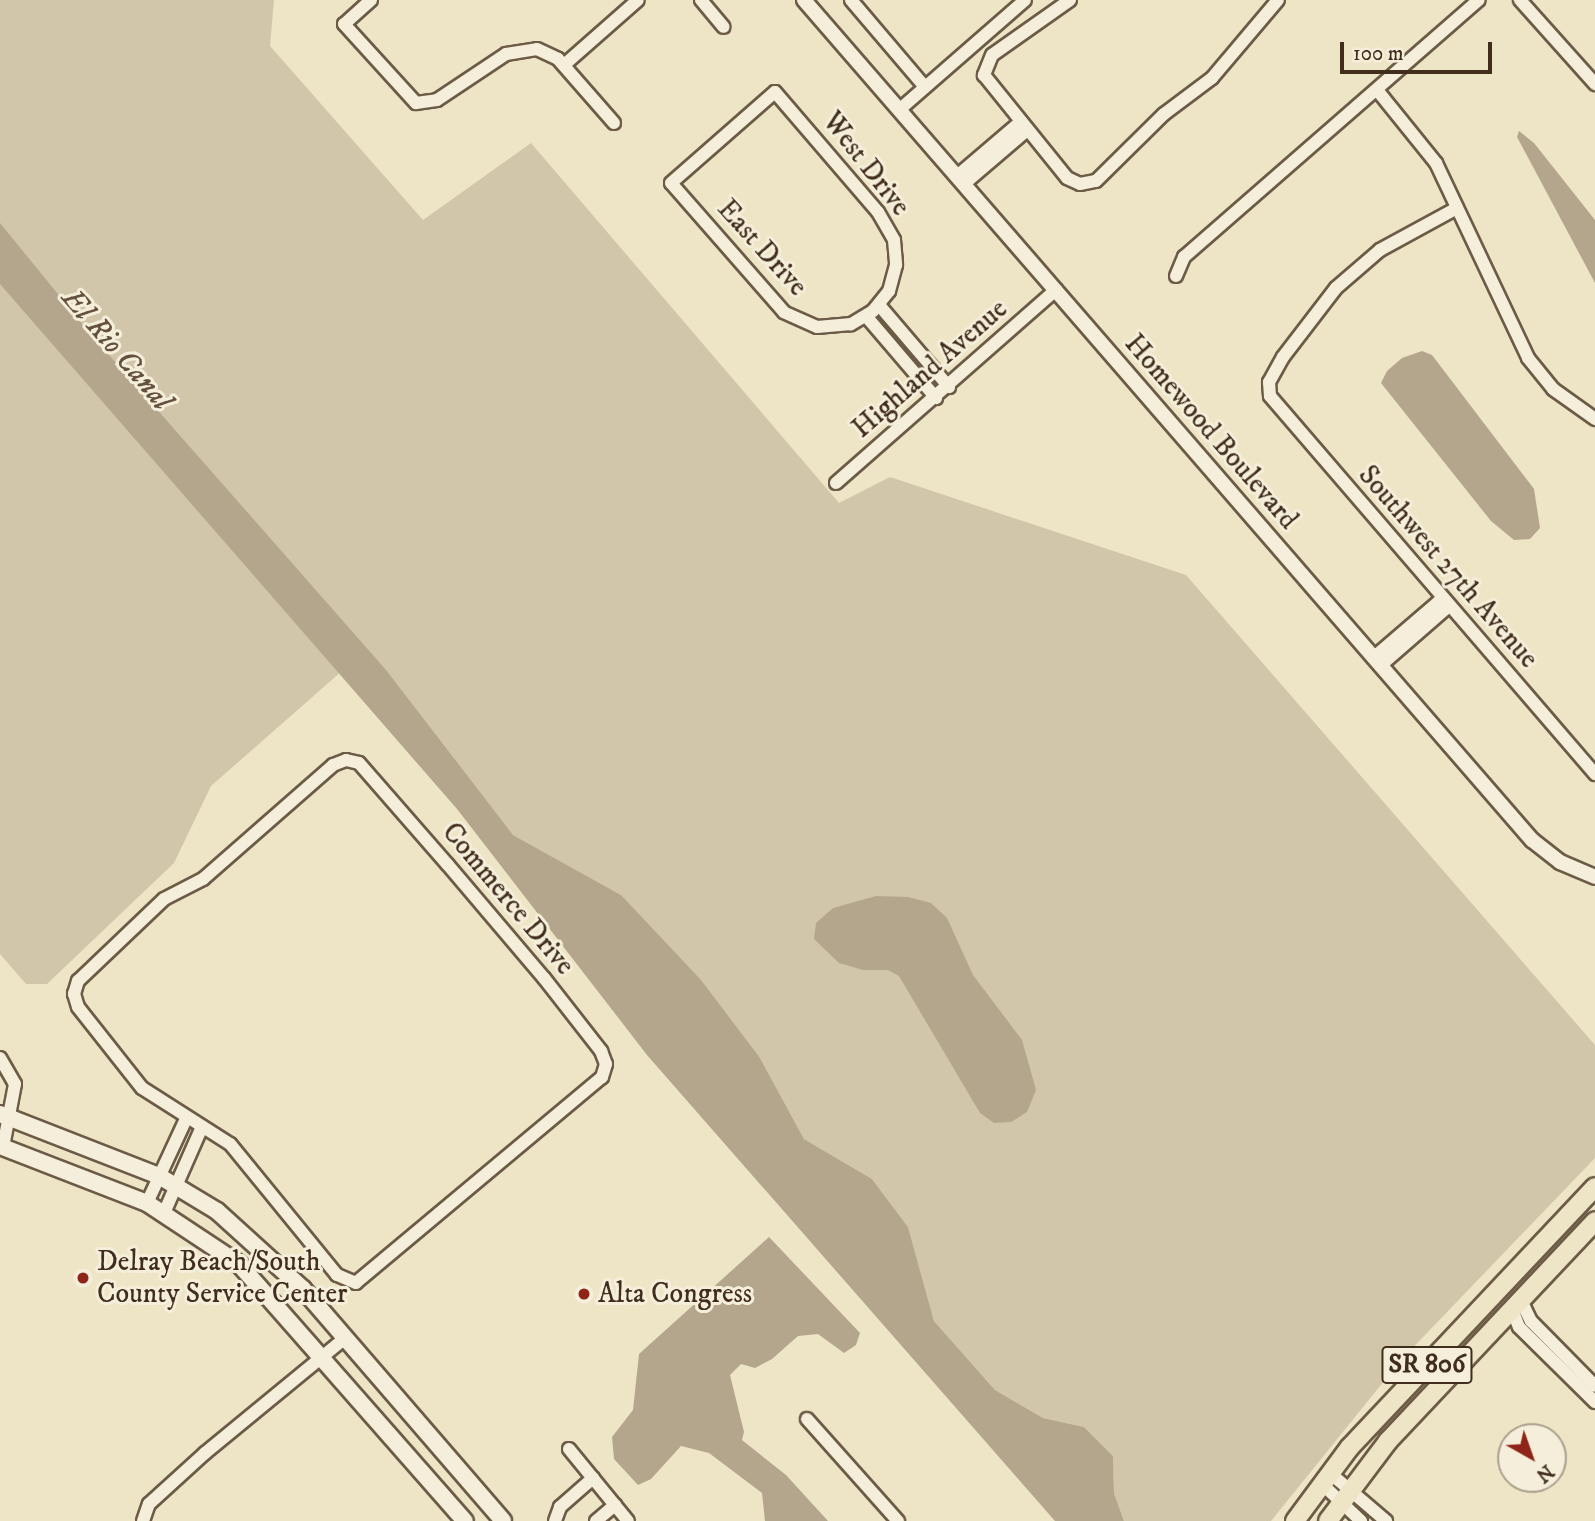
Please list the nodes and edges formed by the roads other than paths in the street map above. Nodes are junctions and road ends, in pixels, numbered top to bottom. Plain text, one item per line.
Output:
1 (371, 0) edge
2 (638, 0) edge
3 (701, 0) edge
4 (804, 0) edge
5 (851, 0) edge
6 (1025, 0) edge
7 (1070, 0) edge
8 (1278, 0) edge
9 (1479, 0) edge
10 (1520, 0) edge
11 (724, 27) dead end
12 (564, 65) junction
13 (1595, 84) edge
14 (925, 87) junction
15 (1377, 90) junction
16 (775, 92) joint
17 (899, 110) junction
18 (614, 123) dead end
19 (1023, 127) junction
20 (961, 180) junction
21 (1457, 208) junction
22 (1176, 276) dead end
23 (1056, 290) junction
24 (873, 311) junction
25 (949, 387) junction
26 (936, 398) junction
27 (1595, 419) edge
28 (836, 484) dead end
29 (1446, 602) junction
30 (1377, 662) junction
31 (1595, 774) edge
32 (1595, 877) edge
33 (0, 1058) edge
34 (6, 1117) edge
35 (186, 1119) junction
36 (202, 1127) junction
37 (2, 1146) edge
38 (159, 1176) junction
39 (174, 1185) junction
40 (1595, 1187) edge
41 (147, 1202) junction
42 (164, 1213) junction
43 (1595, 1221) edge
44 (1527, 1259) junction
45 (1516, 1304) junction
46 (345, 1338) junction
47 (321, 1354) junction
48 (1595, 1386) edge
49 (1595, 1402) edge
50 (807, 1419) dead end
51 (569, 1449) dead end
52 (593, 1478) junction
53 (1326, 1478) junction
54 (1346, 1495) junction
55 (615, 1505) junction
56 (143, 1521) edge
57 (465, 1521) edge
58 (503, 1521) edge
59 (555, 1521) edge
60 (596, 1521) edge
61 (628, 1521) edge
62 (898, 1521) edge
63 (1295, 1521) edge
64 (1328, 1521) edge
65 (1361, 1521) edge
66 (1386, 1521) edge

1 - 12 street
2 - 12 street
3 - 11 street
4 - 17 street, Homewood Boulevard
5 - 14 street
6 - 14 street
7 - 19 street
8 - 19 street
9 - 15 street
10 - 13 street
12 - 18 street
14 - 17 street
15 - 21 street
15 - 22 street
16 - 24 street, West Drive
16 - 24 street, East Drive
17 - 20 street, Homewood Boulevard
19 - 20 street
20 - 23 street, Homewood Boulevard
21 - 27 street
21 - 29 street, Southwest 27th Avenue
23 - 25 street, Highland Avenue
23 - 30 street, Homewood Boulevard
24 - 25 street
24 - 26 street
25 - 26 street, Highland Avenue
26 - 28 street, Highland Avenue
29 - 30 street
29 - 31 street, Southwest 27th Avenue
30 - 32 street, Homewood Boulevard
33 - 34 street
34 - 37 street
34 - 38 main road
35 - 36 street, Commerce Drive
35 - 36 street, Commerce Drive
35 - 38 street
36 - 39 street
37 - 41 main road
38 - 39 main road
38 - 41 street
39 - 42 street
39 - 46 main road
40 - 44 main road, SR 806
41 - 42 main road
42 - 47 main road
43 - 45 main road, SR 806
44 - 45 main road
44 - 53 main road, SR 806
45 - 48 street
45 - 49 street
45 - 54 main road, SR 806
46 - 47 street
46 - 58 main road
47 - 56 street
47 - 57 main road
50 - 62 street
51 - 52 street
52 - 55 street
52 - 59 street
53 - 54 street
53 - 63 main road, SR 806
54 - 64 main road, SR 806
54 - 65 street
54 - 66 street
55 - 60 street
55 - 61 street

